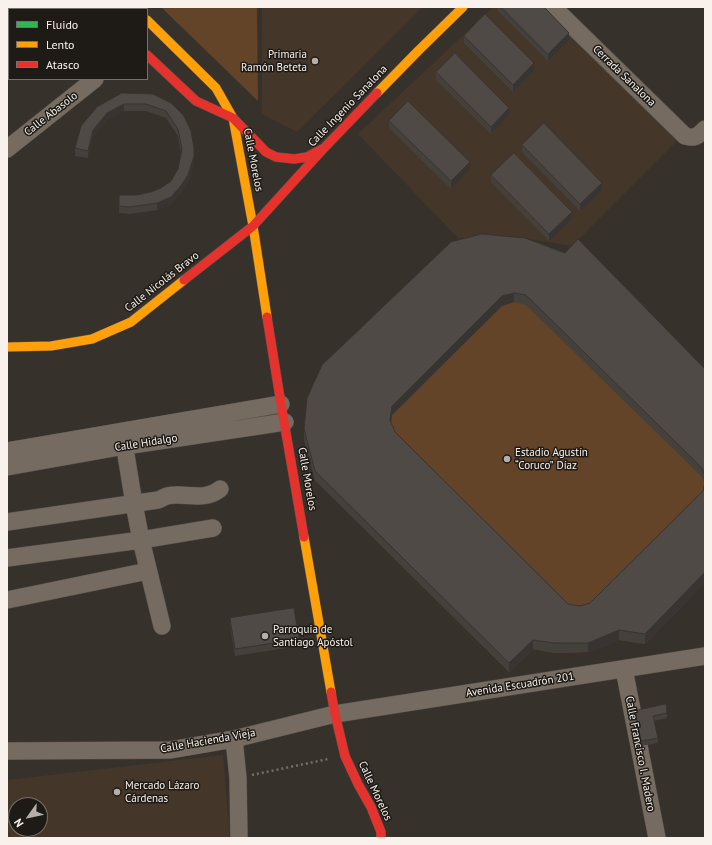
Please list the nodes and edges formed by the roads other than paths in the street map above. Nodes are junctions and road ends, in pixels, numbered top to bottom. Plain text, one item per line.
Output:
1 (463, 7) edge
2 (553, 7) edge
3 (148, 21) edge
4 (148, 56) edge
5 (94, 80) edge
6 (233, 118) junction
7 (701, 132) edge
8 (325, 147) junction
9 (7, 149) edge
10 (253, 226) junction
11 (7, 347) edge
12 (281, 404) junction
13 (285, 422) junction
14 (124, 439) junction
15 (7, 451) edge
16 (7, 467) edge
17 (220, 489) dead end
18 (134, 504) junction
19 (7, 522) edge
20 (213, 528) dead end
21 (141, 540) junction
22 (7, 558) edge
23 (148, 571) junction
24 (7, 600) edge
25 (162, 626) dead end
26 (705, 656) edge
27 (624, 670) junction
28 (335, 714) junction
29 (234, 739) junction
30 (7, 751) edge
31 (239, 838) edge
32 (381, 838) edge
33 (657, 838) edge

1 - 8 street, Calle Ingenio Sanalona
2 - 7 street, Cerrada Sanalona
3 - 6 street, Calle Morelos
4 - 6 street, Calle Morelos
5 - 9 street, Calle Abasolo
6 - 8 street
6 - 10 street, Calle Morelos
8 - 10 street, Calle Ingenio Sanalona
10 - 11 street, Calle Nicolás Bravo
10 - 12 street, Calle Morelos
12 - 13 street, Calle Morelos
12 - 14 street, Calle Hidalgo
13 - 14 street, Calle Hidalgo
13 - 28 street, Calle Morelos
14 - 15 street, Calle Hidalgo
14 - 16 street, Calle Hidalgo
14 - 18 street
17 - 18 street
18 - 19 street
18 - 21 street
20 - 21 street
21 - 22 street
21 - 23 street
23 - 24 street
23 - 25 street
26 - 27 street, Avenida Escuadrón 201
27 - 28 street, Avenida Escuadrón 201
27 - 33 street, Calle Francisco I. Madero
28 - 29 street, Calle Hacienda Vieja
28 - 32 street, Calle Morelos
29 - 30 street, Calle Hacienda Vieja
29 - 31 street

